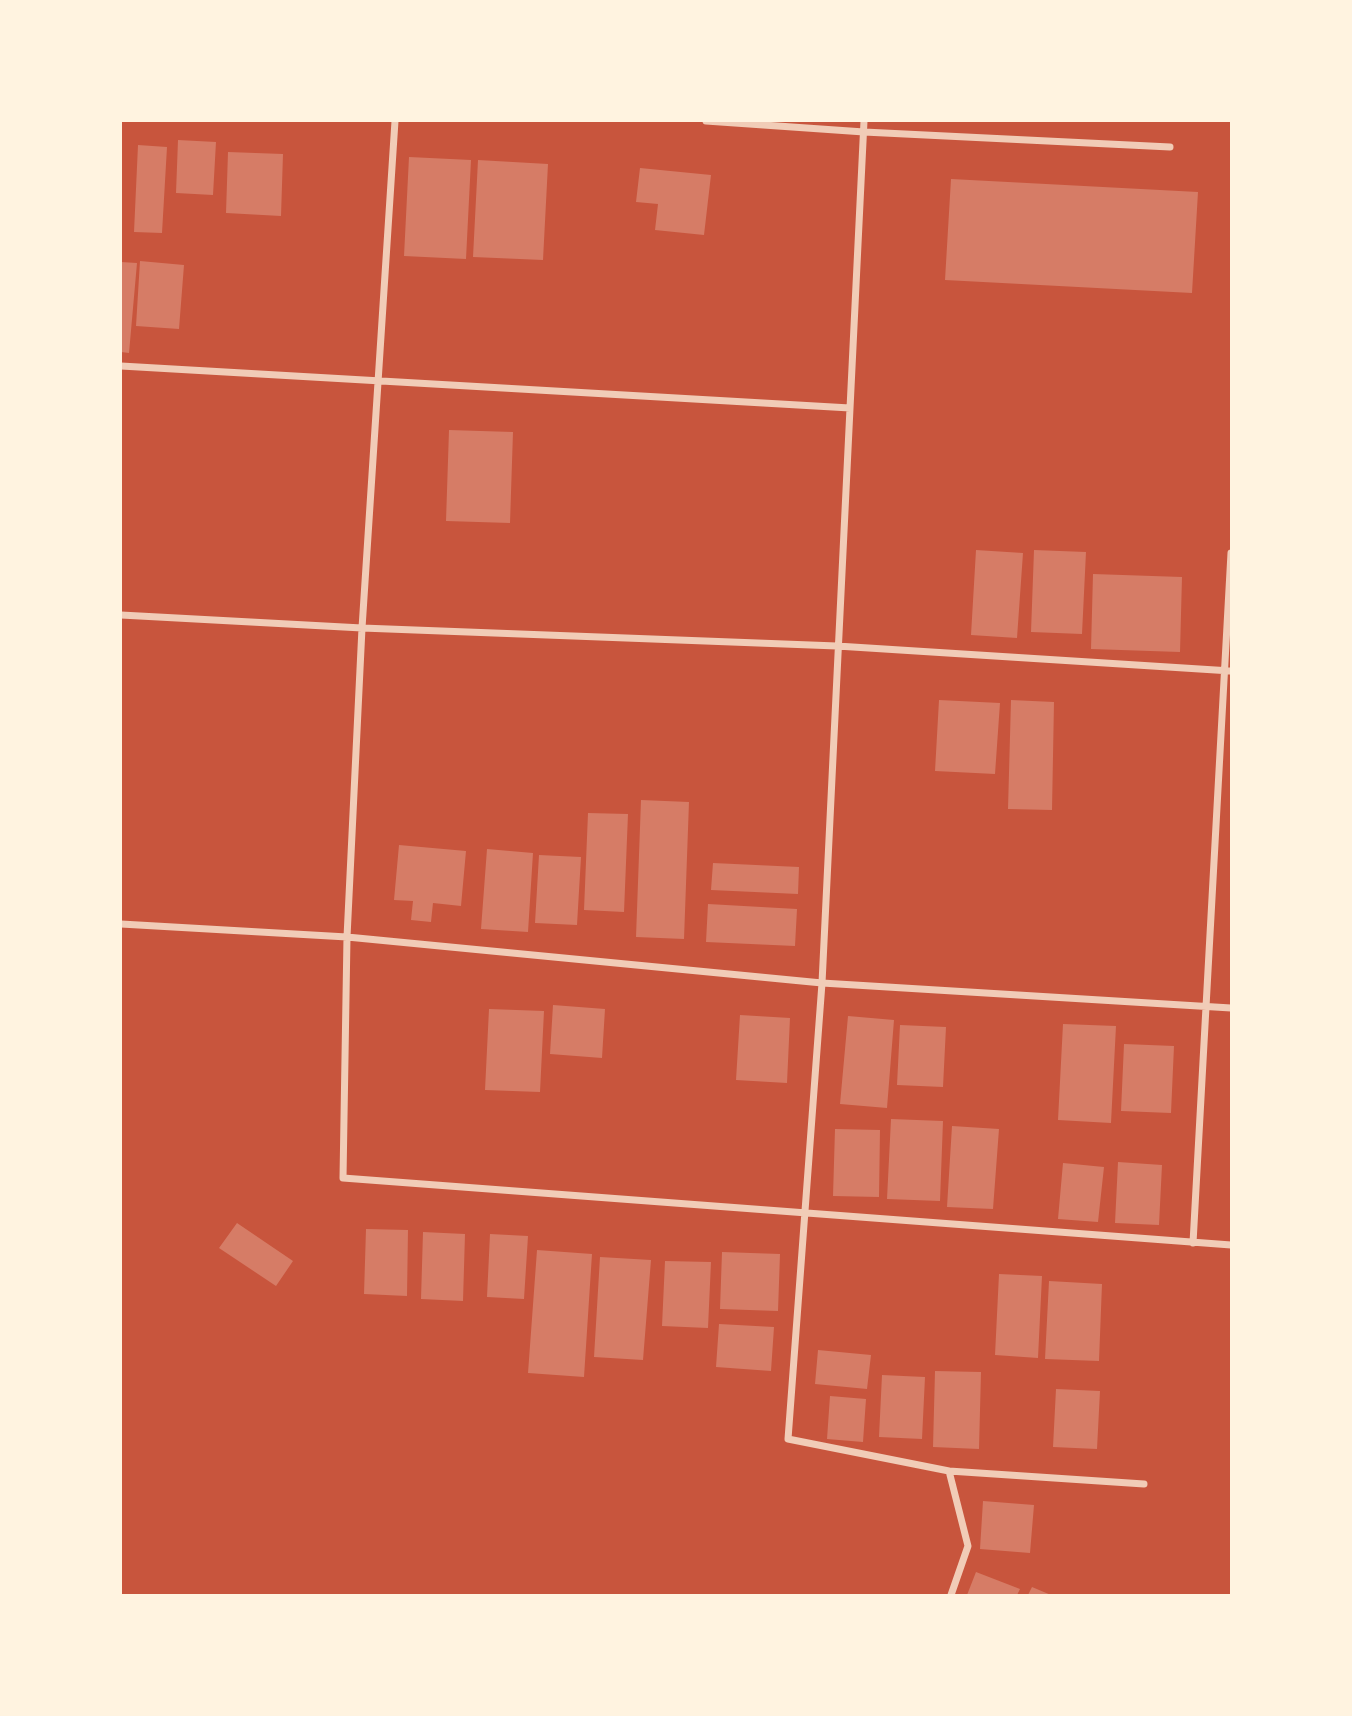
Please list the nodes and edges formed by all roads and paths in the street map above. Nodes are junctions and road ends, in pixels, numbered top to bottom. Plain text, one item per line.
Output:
1 (395, 121) edge
2 (706, 121) edge
3 (864, 121) edge
4 (864, 132) junction
5 (1170, 147) dead end
6 (121, 366) edge
7 (377, 380) junction
8 (850, 408) junction
9 (1231, 553) edge
10 (121, 615) edge
11 (362, 628) junction
12 (837, 646) junction
13 (1227, 670) edge
14 (121, 925) edge
15 (347, 937) junction
16 (821, 984) junction
17 (1206, 1007) junction
18 (1231, 1008) edge
19 (806, 1212) junction
20 (1193, 1243) junction
21 (1231, 1245) edge
22 (949, 1471) junction
23 (1144, 1484) dead end
24 (951, 1595) edge

1 - 7 street
2 - 4 street
3 - 4 street
4 - 5 street
4 - 8 street
6 - 7 street
7 - 8 street
7 - 11 street
8 - 12 street
9 - 13 street
10 - 11 street
11 - 12 street
11 - 15 street
12 - 13 street
12 - 16 street
13 - 17 street
14 - 15 street
15 - 16 street
15 - 19 street
16 - 17 street
16 - 19 street
17 - 18 street
17 - 20 street
19 - 20 street
19 - 22 street
20 - 21 street
22 - 23 street
22 - 24 street

